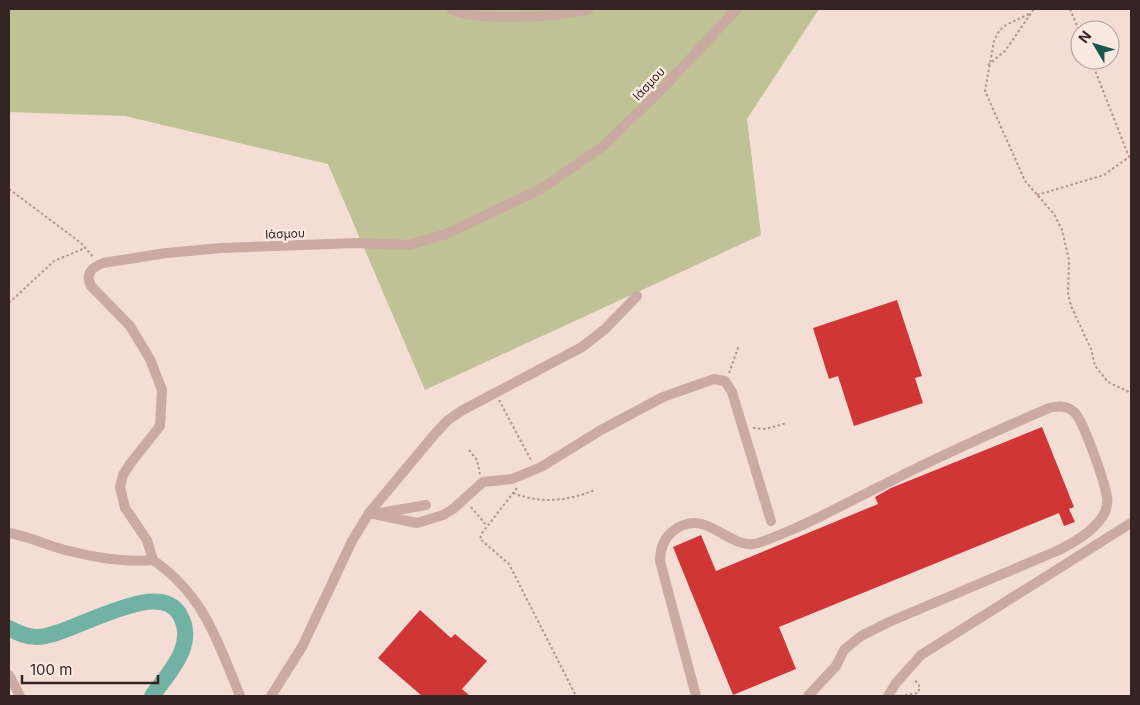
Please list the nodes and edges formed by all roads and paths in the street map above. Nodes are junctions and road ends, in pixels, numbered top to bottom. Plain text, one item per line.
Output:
1 (451, 9) edge
2 (589, 9) edge
3 (737, 9) edge
4 (1034, 9) edge
5 (1029, 14) junction
6 (988, 65) junction
7 (1095, 70) edge
8 (9, 189) edge
9 (1036, 195) junction
10 (85, 248) junction
11 (96, 266) junction
12 (638, 296) dead end
13 (9, 303) edge
14 (739, 345) dead end
15 (725, 381) junction
16 (1131, 393) edge
17 (491, 395) junction
18 (788, 423) dead end
19 (742, 424) junction
20 (469, 450) dead end
21 (536, 469) junction
22 (524, 475) junction
23 (480, 484) junction
24 (595, 490) dead end
25 (513, 493) junction
26 (463, 500) junction
27 (426, 505) dead end
28 (371, 513) junction
29 (771, 521) dead end
30 (1097, 522) junction
31 (1131, 522) edge
32 (488, 526) junction
33 (9, 533) edge
34 (1106, 539) junction
35 (153, 560) junction
36 (9, 675) edge
37 (900, 679) junction
38 (20, 696) edge
39 (240, 696) edge
40 (271, 696) edge
41 (576, 696) edge
42 (696, 696) edge
43 (808, 696) edge
44 (886, 696) edge

1 - 2 street
3 - 11 street, Ιάσμου
4 - 5 path
5 - 6 path
5 - 6 path
6 - 9 path
7 - 9 path
8 - 10 path
9 - 16 path
10 - 11 path
10 - 13 path
11 - 35 street
12 - 17 street
14 - 15 path
15 - 19 street
15 - 21 street
17 - 21 path
17 - 28 street
18 - 19 path
19 - 29 street
20 - 23 path
21 - 22 street
22 - 23 street
22 - 25 path
23 - 26 street
24 - 25 path
25 - 32 path
26 - 28 street
26 - 32 path
27 - 28 street
28 - 40 street
30 - 34 street
30 - 42 street
30 - 43 street
31 - 34 street
32 - 41 path
33 - 35 street
34 - 37 street
35 - 39 street
36 - 38 street
37 - 44 street
37 - 44 path

